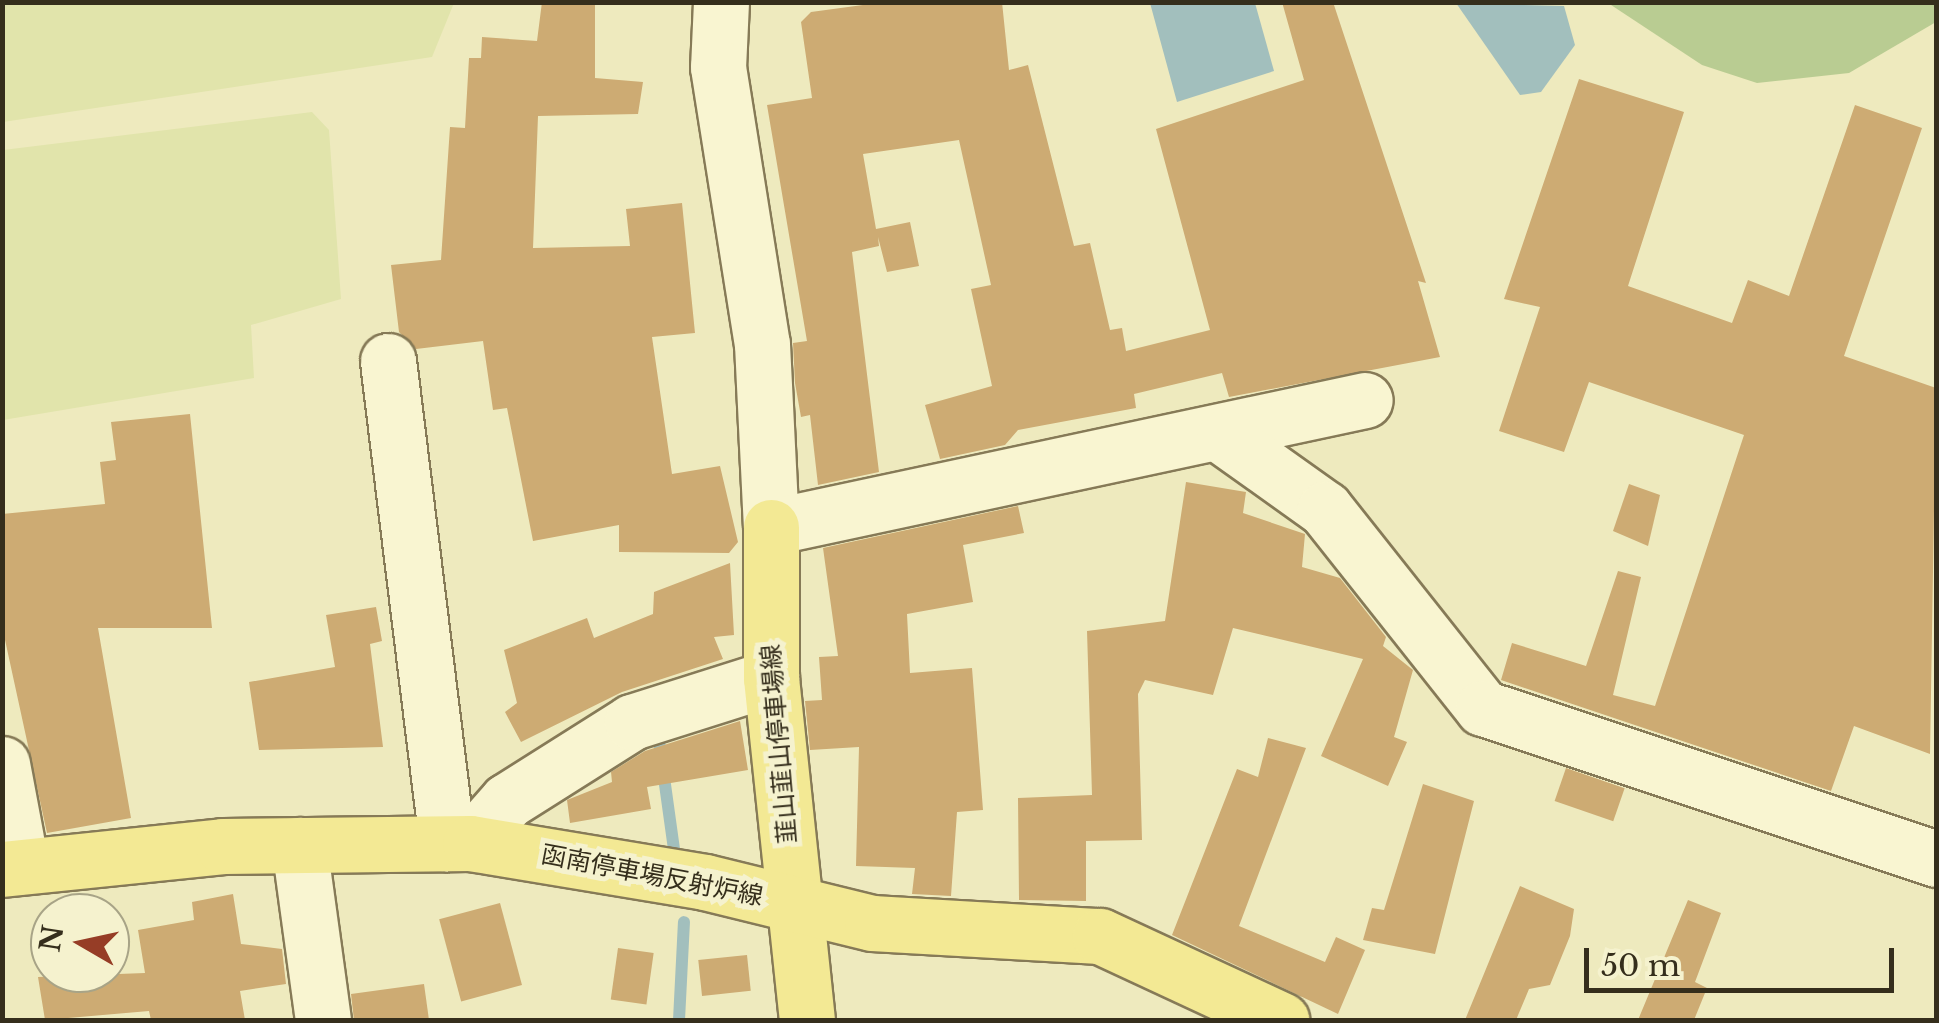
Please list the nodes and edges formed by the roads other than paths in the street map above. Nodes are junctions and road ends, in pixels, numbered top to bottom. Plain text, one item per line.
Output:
1 (721, 2) edge
2 (388, 361) dead end
3 (1365, 400) dead end
4 (1224, 437) junction
5 (770, 528) junction
6 (771, 678) junction
7 (2, 764) edge
8 (459, 843) junction
9 (299, 845) junction
10 (1936, 859) edge
11 (12, 868) edge
12 (794, 905) junction
13 (1252, 1014) edge
14 (323, 1020) edge
15 (807, 1020) edge

1 - 5 street
2 - 8 street
3 - 4 street
4 - 5 street
4 - 10 street
5 - 6 main road, 韮山韮山停車場線
6 - 8 street
6 - 12 main road, 韮山韮山停車場線
7 - 11 street
8 - 9 main road, 函南停車場反射炉線
8 - 12 main road, 函南停車場反射炉線
9 - 11 main road, 函南停車場反射炉線
9 - 14 street
12 - 13 main road, 函南停車場反射炉線
12 - 15 main road, 韮山韮山停車場線

